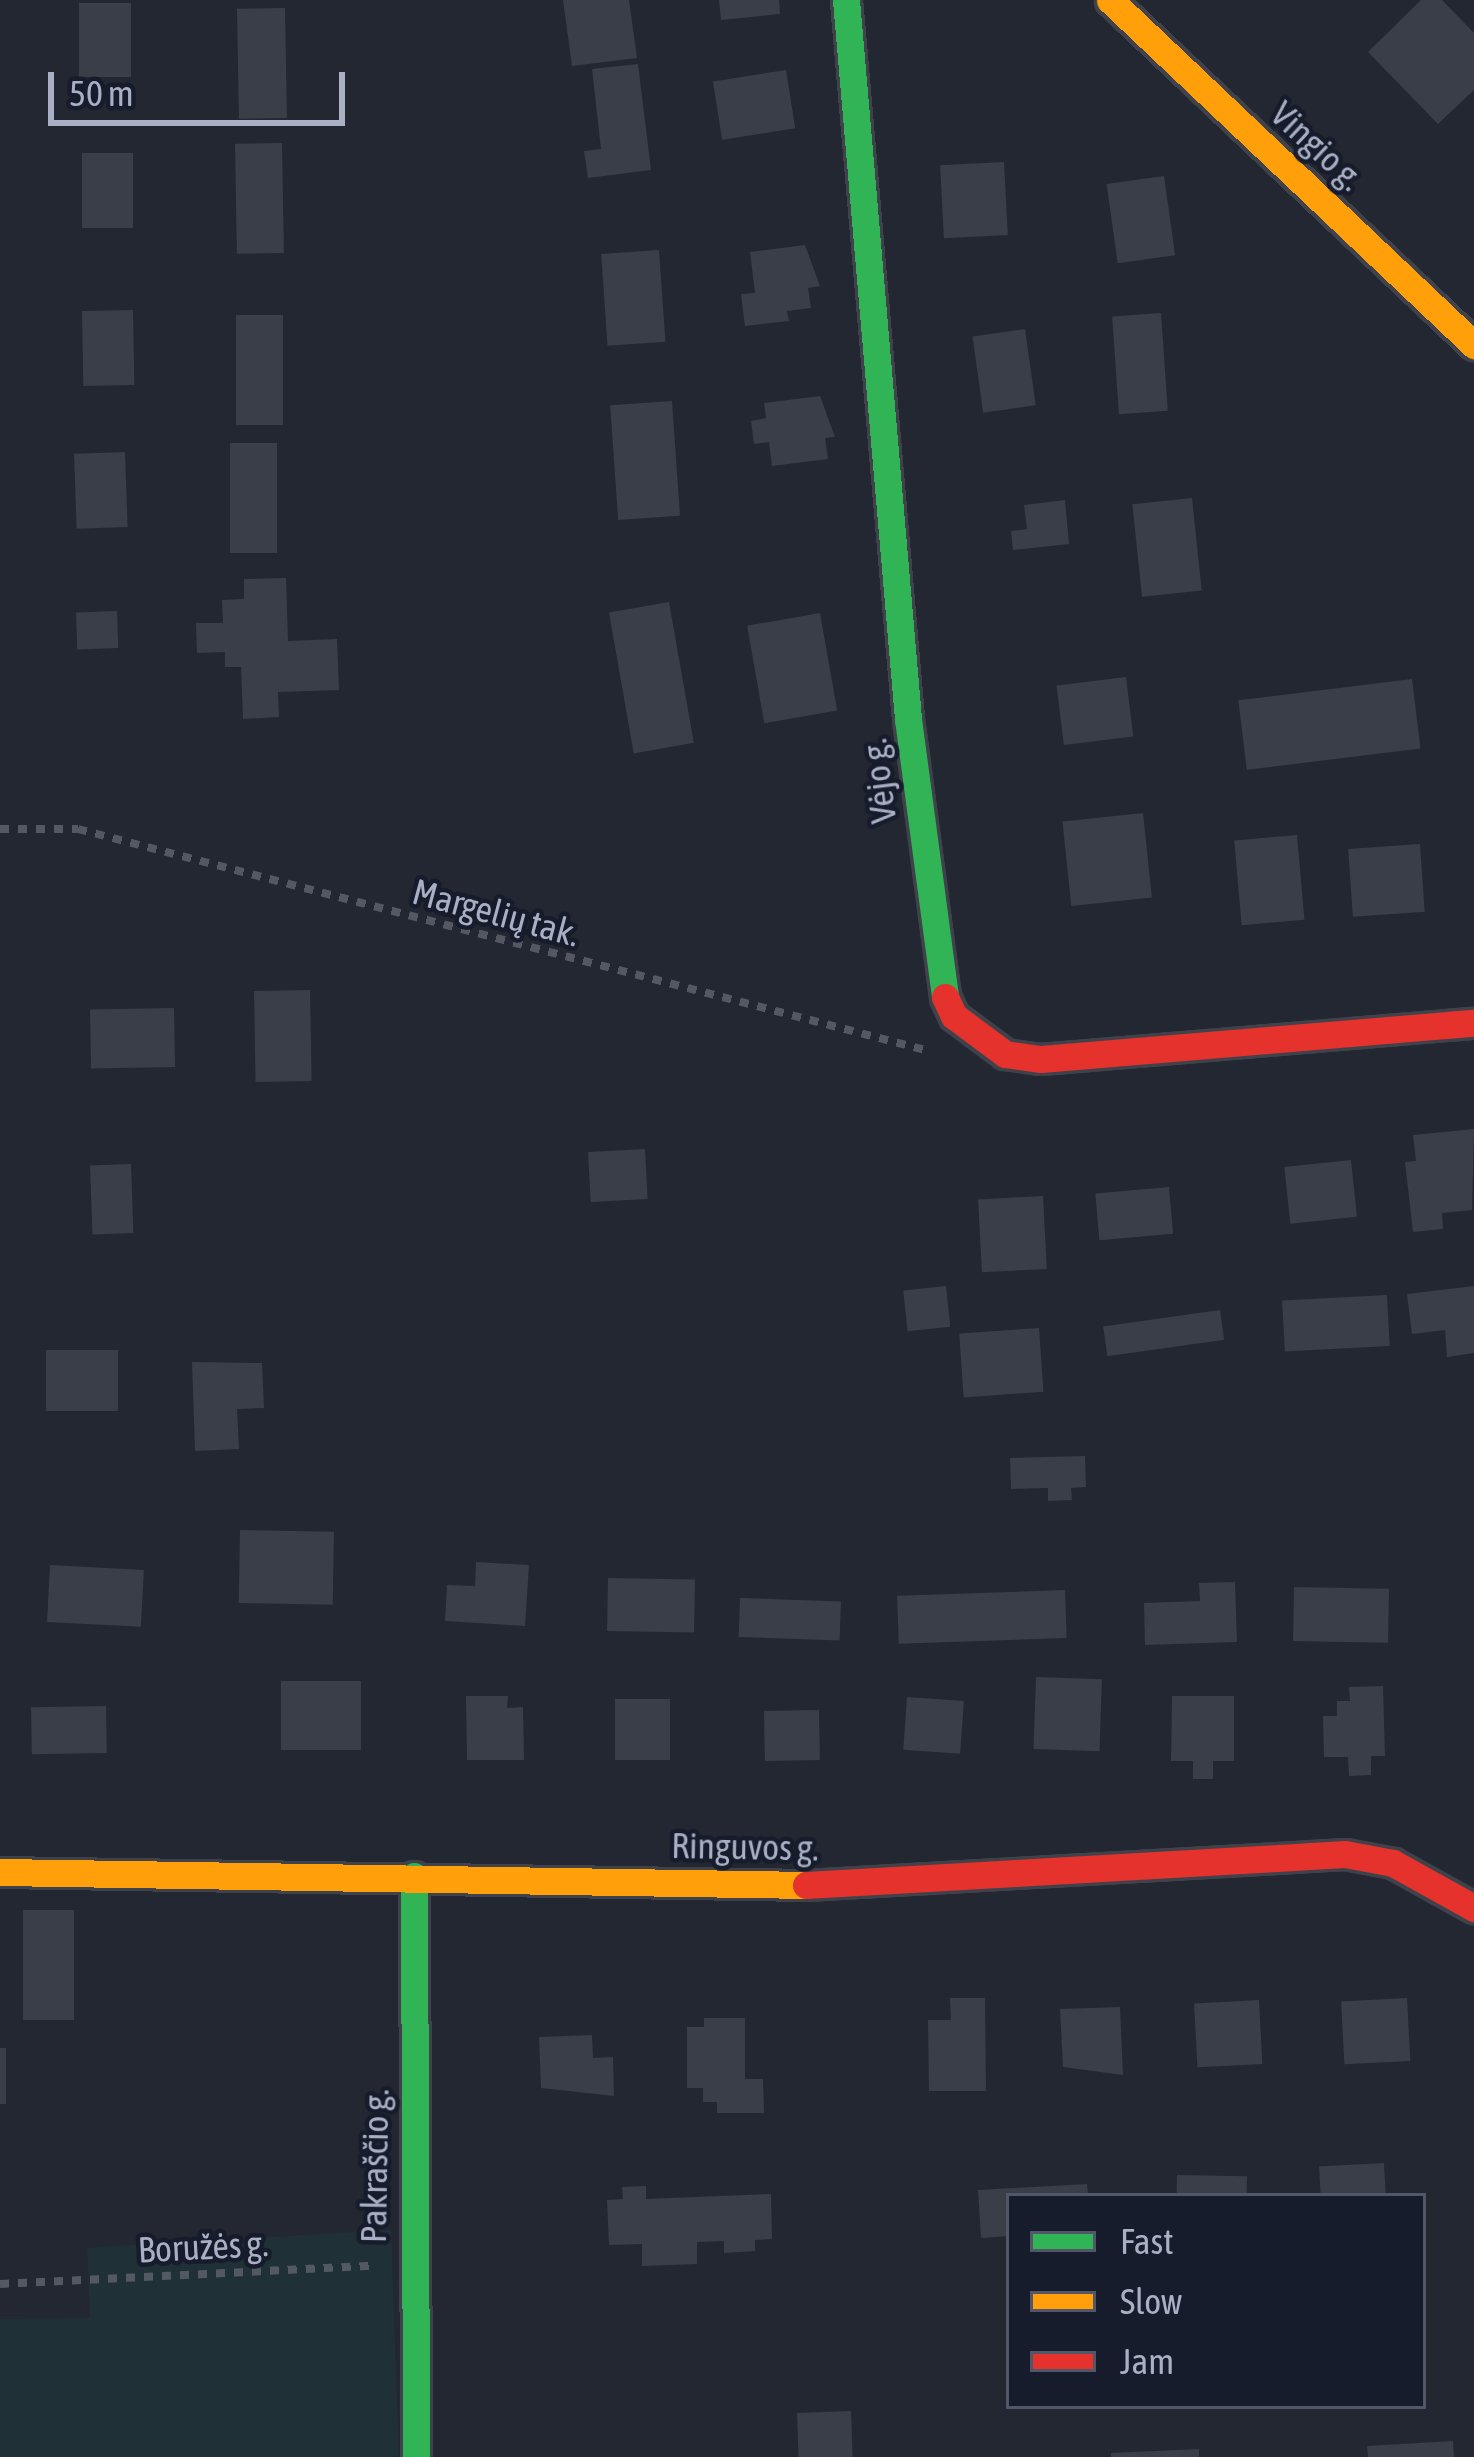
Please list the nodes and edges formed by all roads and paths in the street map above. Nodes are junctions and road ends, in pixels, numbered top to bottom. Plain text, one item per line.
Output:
1 (846, 0) edge
2 (1110, 0) edge
3 (1474, 345) edge
4 (0, 829) edge
5 (1474, 1023) edge
6 (974, 1038) junction
7 (0, 1872) edge
8 (414, 1876) junction
9 (1474, 1908) edge
10 (410, 2264) junction
11 (0, 2284) edge
12 (416, 2457) edge

1 - 6 street, Vėjo g.
2 - 3 street, Vingio g.
4 - 6 path, Margelių tak.
5 - 6 street
7 - 8 street, Ringuvos g.
8 - 9 street, Ringuvos g.
8 - 10 street, Pakraščio g.
10 - 11 path, Boružės g.
10 - 12 street, Pakraščio g.

